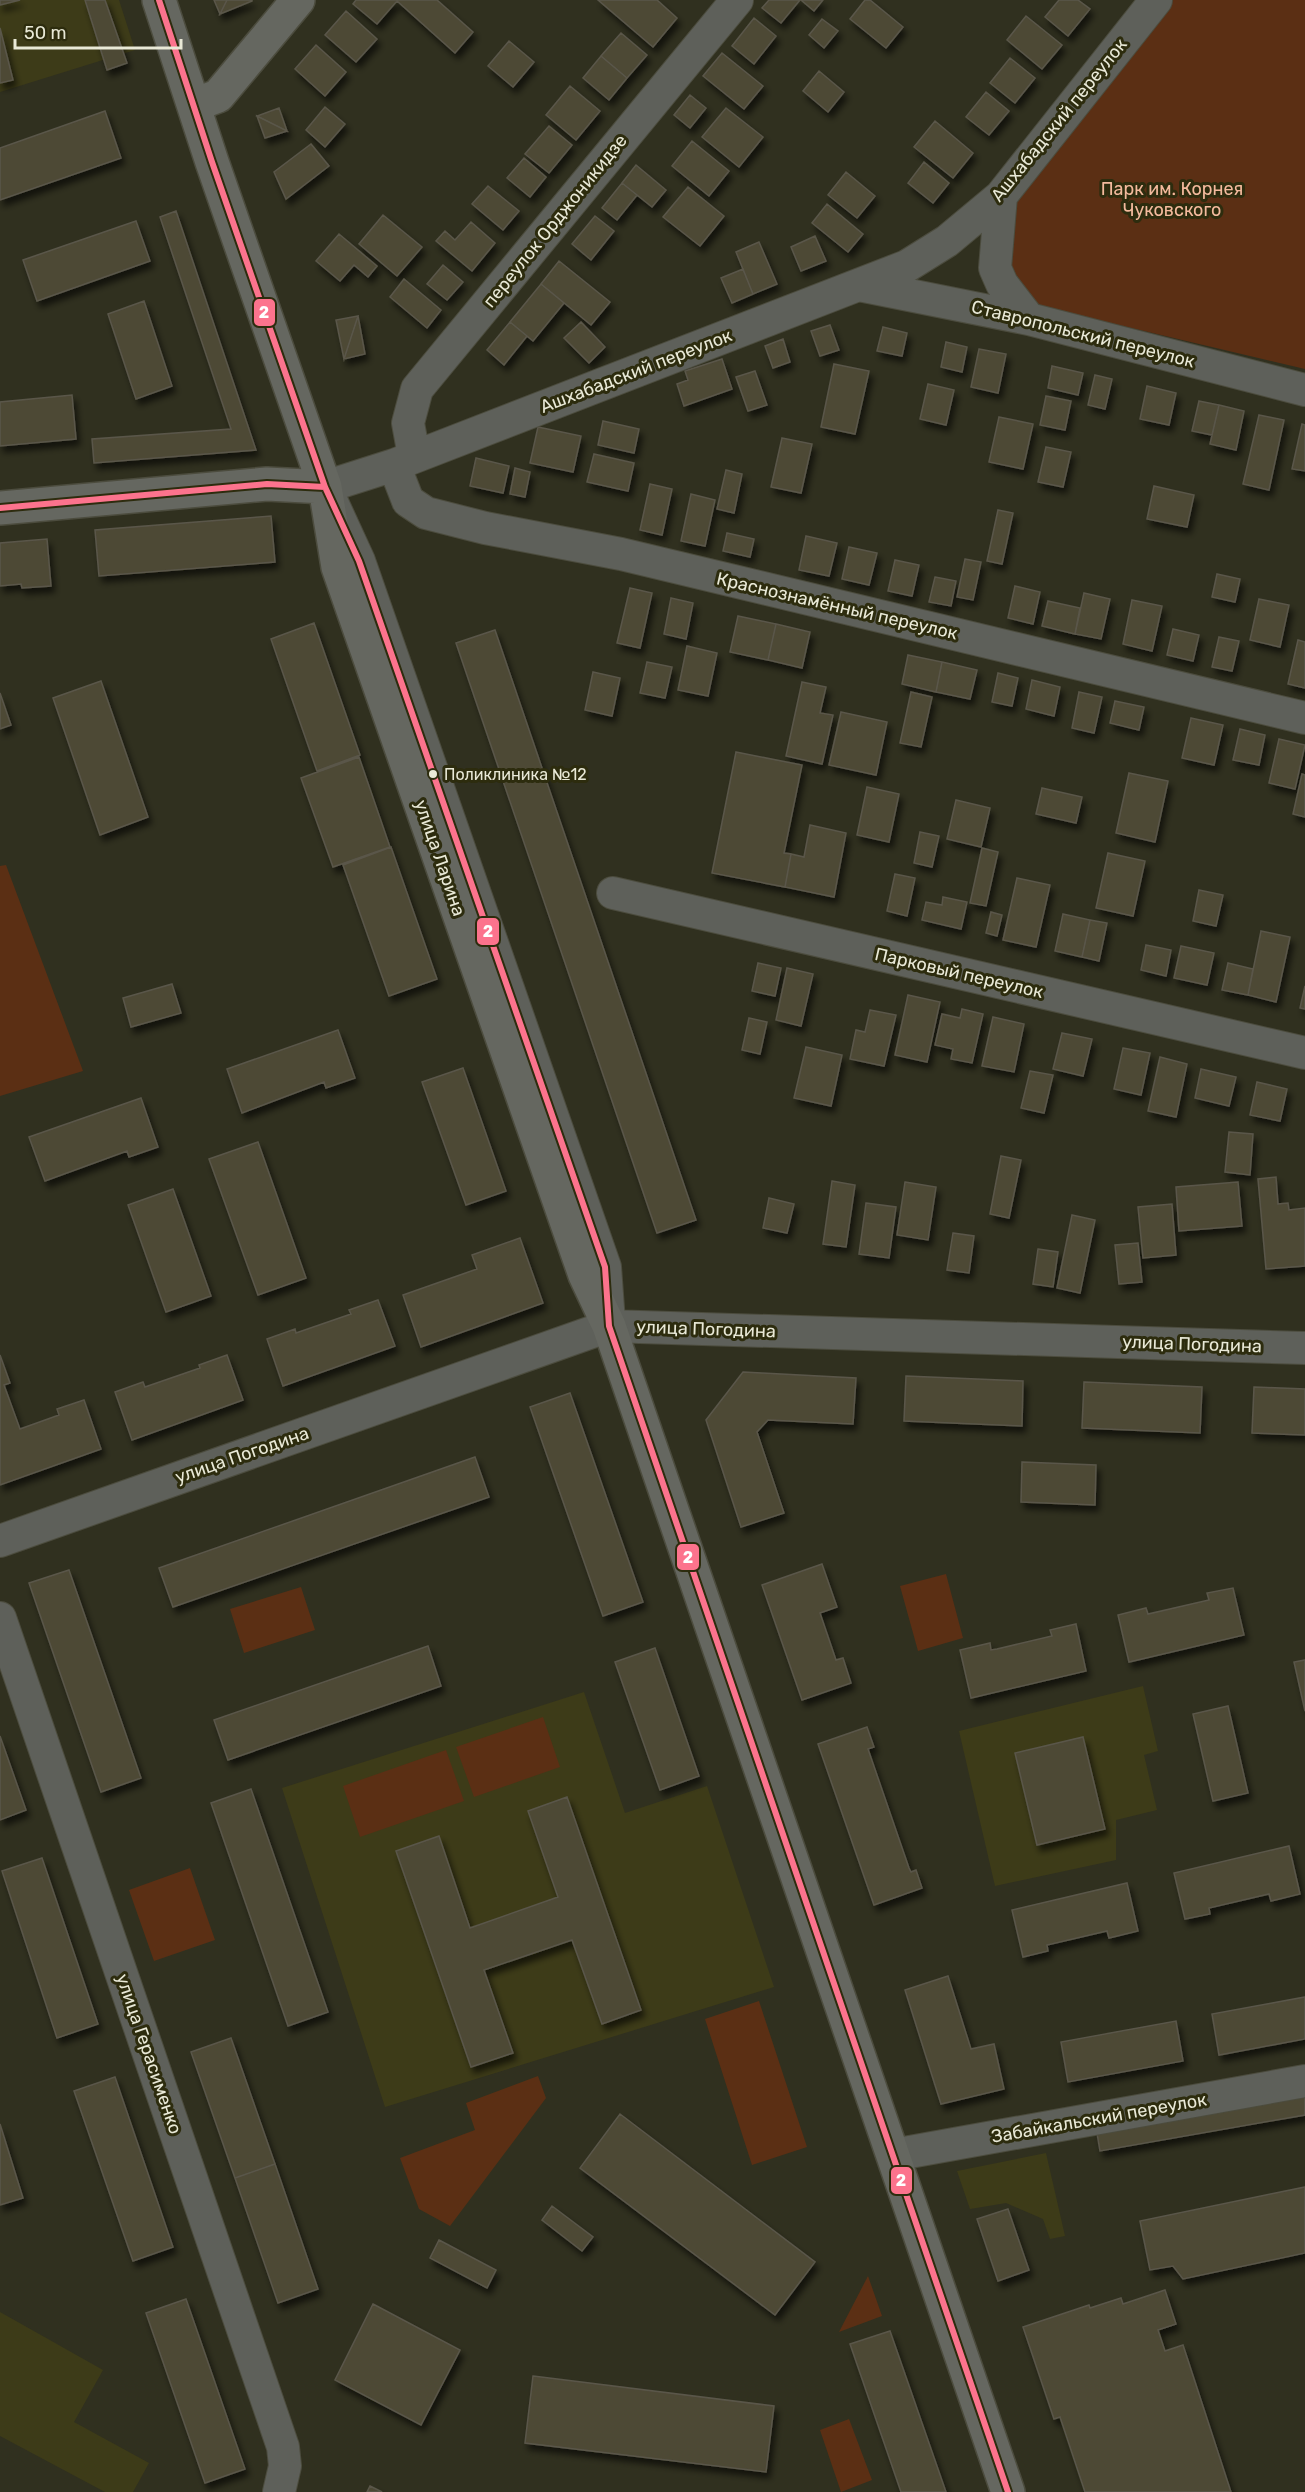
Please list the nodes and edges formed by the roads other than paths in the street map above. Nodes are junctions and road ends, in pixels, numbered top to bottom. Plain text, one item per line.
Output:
1 (159, 0) edge
2 (298, 0) edge
3 (737, 0) edge
4 (1156, 0) edge
5 (194, 105) junction
6 (1001, 196) junction
7 (859, 285) junction
8 (1029, 318) junction
9 (1305, 390) edge
10 (404, 461) junction
11 (325, 487) junction
12 (0, 508) edge
13 (1305, 718) edge
14 (613, 893) dead end
15 (1305, 1053) edge
16 (609, 1326) junction
17 (1305, 1348) edge
18 (0, 1541) edge
19 (0, 1618) edge
20 (1305, 2081) edge
21 (893, 2155) junction
22 (279, 2492) edge
23 (1008, 2492) edge

1 - 5 main road, улица Ларина
2 - 5 main road
3 - 10 street, переулок Орджоникидзе
4 - 6 street, Ашхабадский переулок
5 - 11 main road, улица Ларина
6 - 7 street, Ашхабадский переулок
6 - 8 street
7 - 8 street, Ставропольский переулок
7 - 10 street, Ашхабадский переулок
8 - 9 street, Ставропольский переулок
10 - 11 street, Ашхабадский переулок
10 - 13 street, Краснознамённый переулок
11 - 12 main road, Ашхабадский переулок
11 - 16 main road, улица Ларина
14 - 15 street, Парковый переулок
16 - 17 street, улица Погодина
16 - 18 street, улица Погодина
16 - 21 main road, улица Ларина
19 - 22 street, улица Герасименко
20 - 21 street, Забайкальский переулок
21 - 23 main road, улица Ларина

